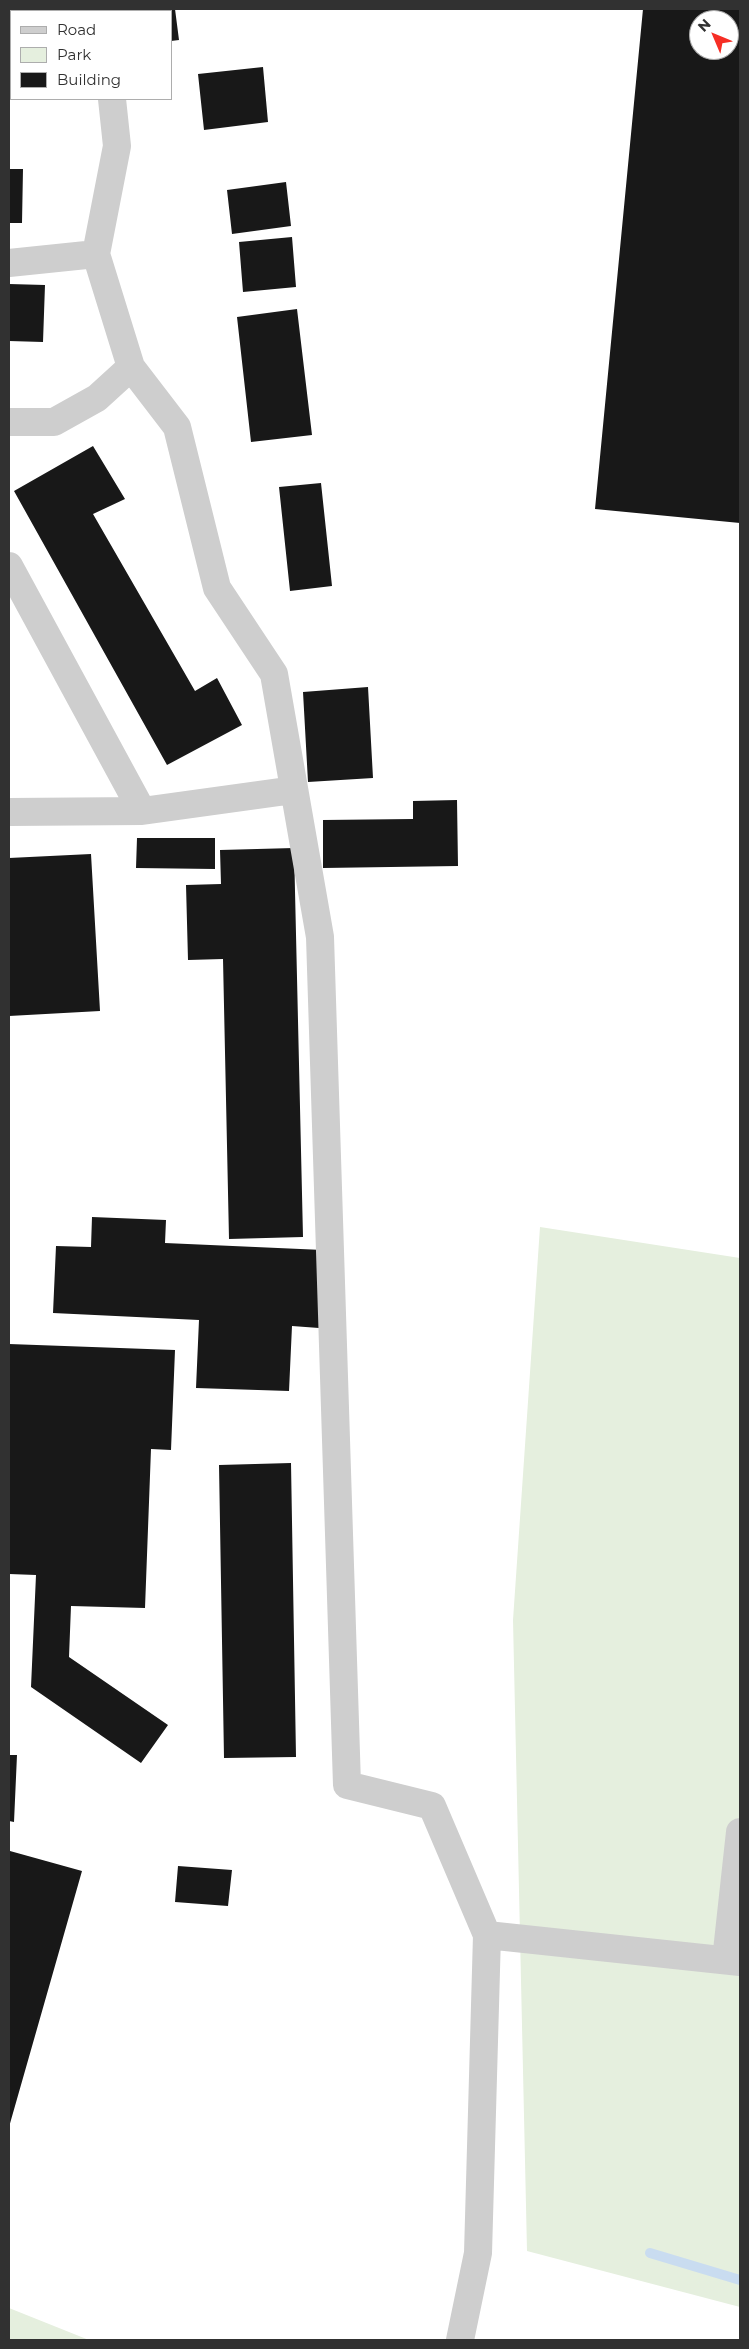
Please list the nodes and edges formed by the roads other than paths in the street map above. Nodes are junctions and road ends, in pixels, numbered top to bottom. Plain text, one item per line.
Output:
1 (112, 100) edge
2 (96, 254) junction
3 (9, 263) edge
4 (130, 367) junction
5 (9, 422) edge
6 (9, 566) edge
7 (294, 790) junction
8 (142, 811) junction
9 (9, 812) edge
10 (740, 1832) edge
11 (487, 1935) junction
12 (733, 1961) edge
13 (460, 2340) edge

1 - 2 street
2 - 3 street
2 - 4 street
4 - 5 street
4 - 7 street
6 - 8 street
7 - 8 street
7 - 11 street
8 - 9 street
10 - 12 street
11 - 12 street
11 - 13 street

